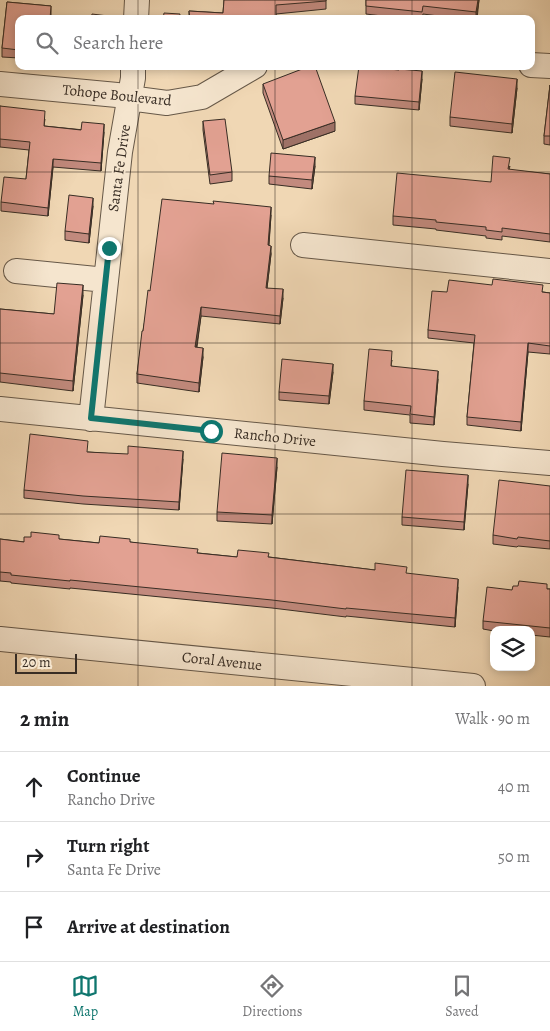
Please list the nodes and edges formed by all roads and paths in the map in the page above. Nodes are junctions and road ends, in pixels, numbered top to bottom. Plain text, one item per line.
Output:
1 (137, 0) edge
2 (136, 15) edge
3 (535, 65) edge
4 (550, 66) edge
5 (132, 70) edge
6 (248, 70) edge
7 (0, 84) edge
8 (129, 98) junction
9 (303, 245) dead end
10 (16, 271) dead end
11 (550, 271) edge
12 (106, 280) junction
13 (0, 409) edge
14 (91, 418) junction
15 (550, 463) edge
16 (0, 639) edge
17 (473, 686) edge

1 - 2 street
3 - 4 street
5 - 8 street, Santa Fe Drive
6 - 8 street, Tohope Boulevard
7 - 8 street, Tohope Boulevard
8 - 12 street, Santa Fe Drive
9 - 11 street
10 - 12 street
12 - 14 street, Santa Fe Drive
13 - 14 street, Rancho Drive
14 - 15 street, Rancho Drive
16 - 17 street, Coral Avenue

